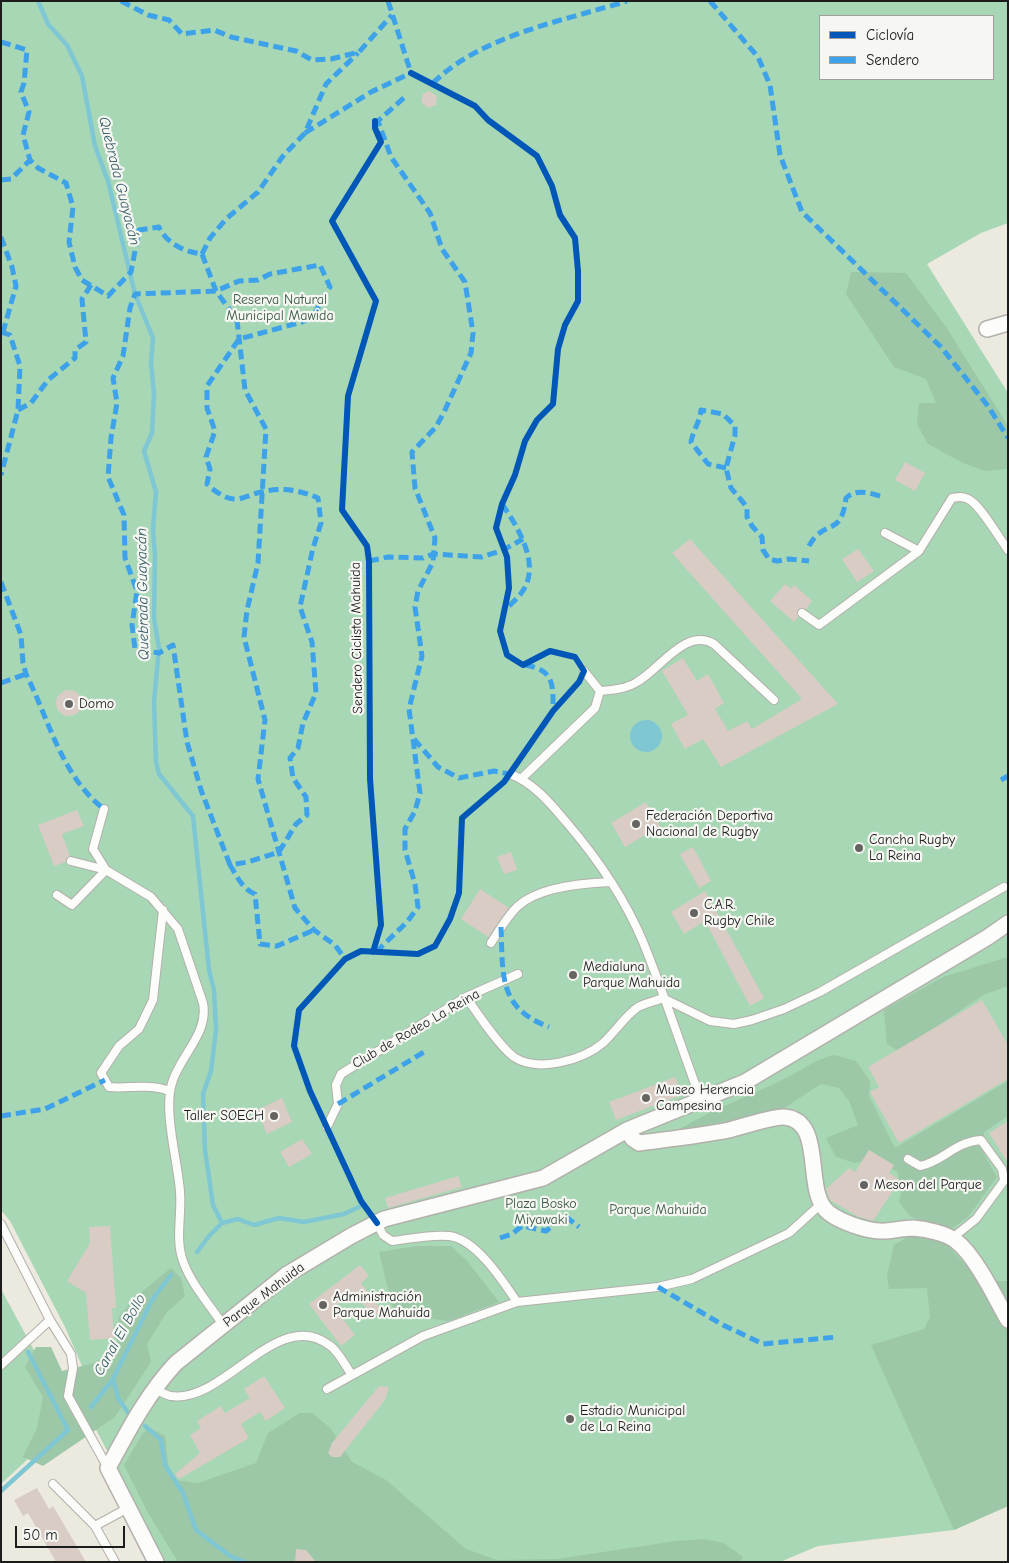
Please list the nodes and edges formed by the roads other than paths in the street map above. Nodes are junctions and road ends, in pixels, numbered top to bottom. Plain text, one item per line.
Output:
1 (1008, 323) edge
2 (987, 329) dead end
3 (886, 533) dead end
4 (1008, 550) edge
5 (919, 551) junction
6 (802, 613) dead end
7 (584, 671) dead end
8 (600, 691) junction
9 (774, 700) dead end
10 (510, 774) dead end
11 (521, 778) junction
12 (104, 809) dead end
13 (71, 861) dead end
14 (106, 870) junction
15 (611, 882) junction
16 (1004, 887) dead end
17 (57, 895) dead end
18 (163, 910) junction
19 (1008, 923) edge
20 (491, 943) dead end
21 (518, 974) dead end
22 (466, 997) junction
23 (664, 998) junction
24 (169, 1091) junction
25 (701, 1100) junction
26 (327, 1127) dead end
27 (627, 1130) junction
28 (908, 1159) dead end
29 (1006, 1178) edge
30 (821, 1204) junction
31 (377, 1223) junction
32 (1, 1224) edge
33 (952, 1239) junction
34 (517, 1302) junction
35 (50, 1320) junction
36 (1008, 1320) edge
37 (224, 1325) junction
38 (1, 1365) edge
39 (352, 1375) junction
40 (154, 1389) junction
41 (327, 1389) dead end
42 (108, 1468) junction
43 (53, 1484) dead end
44 (128, 1508) junction
45 (95, 1526) junction
46 (115, 1562) edge
47 (156, 1562) edge

1 - 2 street
3 - 5 lane
4 - 5 lane
5 - 6 lane
7 - 8 lane
8 - 9 lane
8 - 11 lane
10 - 11 lane
11 - 15 lane
12 - 14 lane
13 - 14 lane
14 - 17 lane
14 - 18 lane
15 - 20 lane
15 - 23 lane
16 - 23 lane
18 - 24 lane
18 - 24 lane
19 - 25 street, Parque Mahuida
21 - 22 lane, Club de Rodeo La Reina
22 - 23 lane
22 - 26 lane, Club de Rodeo La Reina
23 - 25 lane
24 - 37 lane
25 - 27 street, Parque Mahuida
27 - 30 street
27 - 31 street, Parque Mahuida
28 - 29 lane
29 - 33 lane
30 - 33 street
30 - 34 lane
31 - 34 lane
31 - 37 street, Parque Mahuida
32 - 35 lane
33 - 36 street
34 - 39 lane
35 - 38 lane
35 - 42 lane
37 - 40 street, Parque Mahuida
39 - 40 lane
39 - 41 lane
40 - 42 street, Parque Mahuida
42 - 44 street
43 - 45 lane
44 - 45 lane
44 - 47 street
45 - 46 lane

